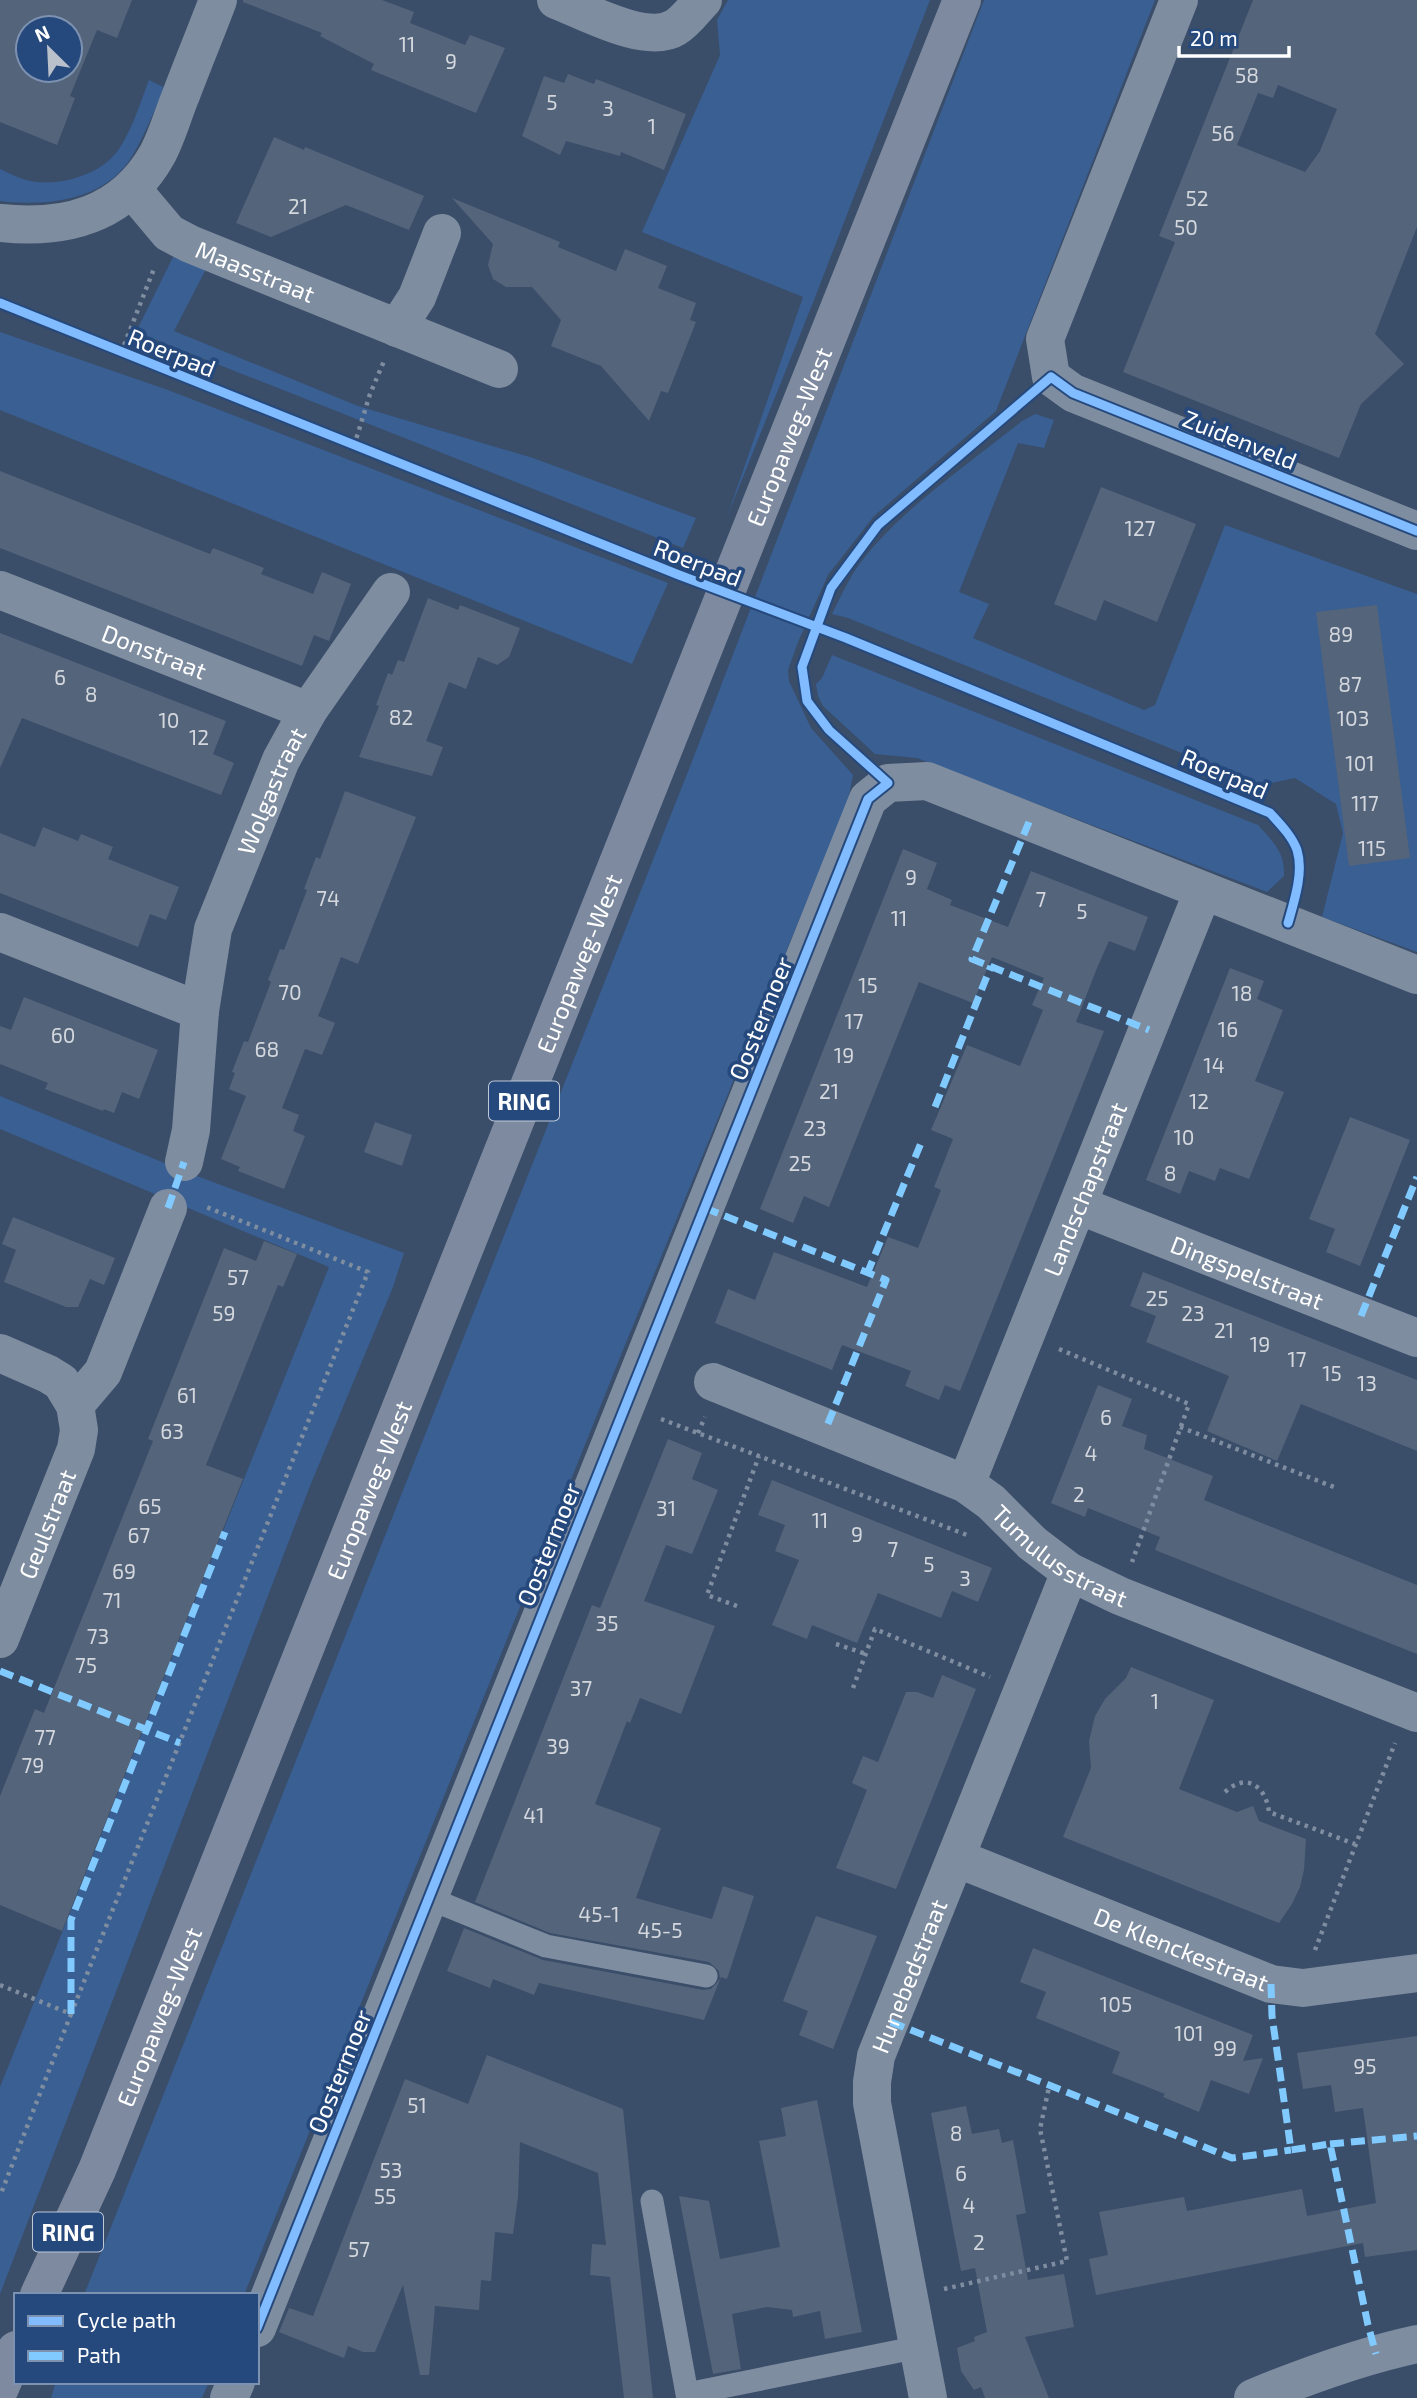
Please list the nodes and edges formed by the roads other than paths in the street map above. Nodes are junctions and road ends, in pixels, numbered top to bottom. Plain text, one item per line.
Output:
1 (218, 0) edge
2 (556, 0) edge
3 (703, 0) edge
4 (1180, 0) edge
5 (956, 10) edge
6 (132, 189) junction
7 (0, 223) edge
8 (442, 233) dead end
9 (397, 328) junction
10 (499, 369) dead end
11 (1417, 531) edge
12 (0, 590) edge
13 (391, 592) dead end
14 (308, 711) junction
15 (1203, 891) junction
16 (0, 932) edge
17 (1417, 975) edge
18 (200, 1011) junction
19 (184, 1162) dead end
20 (1078, 1205) junction
21 (184, 1206) road end
22 (1417, 1338) edge
23 (0, 1353) edge
24 (713, 1382) dead end
25 (75, 1405) junction
26 (966, 1484) junction
27 (1070, 1572) junction
28 (0, 1639) edge
29 (1412, 1712) edge
30 (956, 1858) junction
31 (428, 1898) junction
32 (1417, 1973) edge
33 (706, 1976) dead end
34 (97, 2170) junction
35 (652, 2201) dead end
36 (40, 2293) edge
37 (58, 2293) edge
38 (259, 2323) edge
39 (1417, 2344) edge
40 (919, 2347) junction
41 (14, 2355) edge
42 (0, 2388) edge
43 (928, 2398) edge
44 (1253, 2398) edge

1 - 6 street
2 - 3 street
4 - 11 street, Zuidenveld
5 - 34 main road, Europaweg-West / RING
6 - 7 street
6 - 9 street, Maasstraat
8 - 9 street
9 - 10 street, Maasstraat
12 - 14 street, Donstraat
13 - 14 street, Wolgastraat
14 - 18 street, Wolgastraat
15 - 17 street, Oostermoer
15 - 20 street, Landschapstraat
15 - 31 street, Oostermoer
16 - 18 street
18 - 19 street, Wolgastraat
20 - 22 street, Dingspelstraat
20 - 26 street, Landschapstraat
21 - 25 street
23 - 25 street
24 - 26 street, Tumulusstraat
25 - 28 street, Geulstraat
26 - 27 street, Tumulusstraat
27 - 29 street, Tumulusstraat
27 - 30 street, Hunebedstraat
30 - 32 street, De Klenckestraat
30 - 40 street, Hunebedstraat
31 - 33 lane
31 - 38 street, Oostermoer
34 - 36 main road, Europaweg-West / RING
34 - 37 main road, Europaweg-West / RING
35 - 40 lane
39 - 44 street
40 - 43 street, Hunebedstraat
41 - 42 main road

